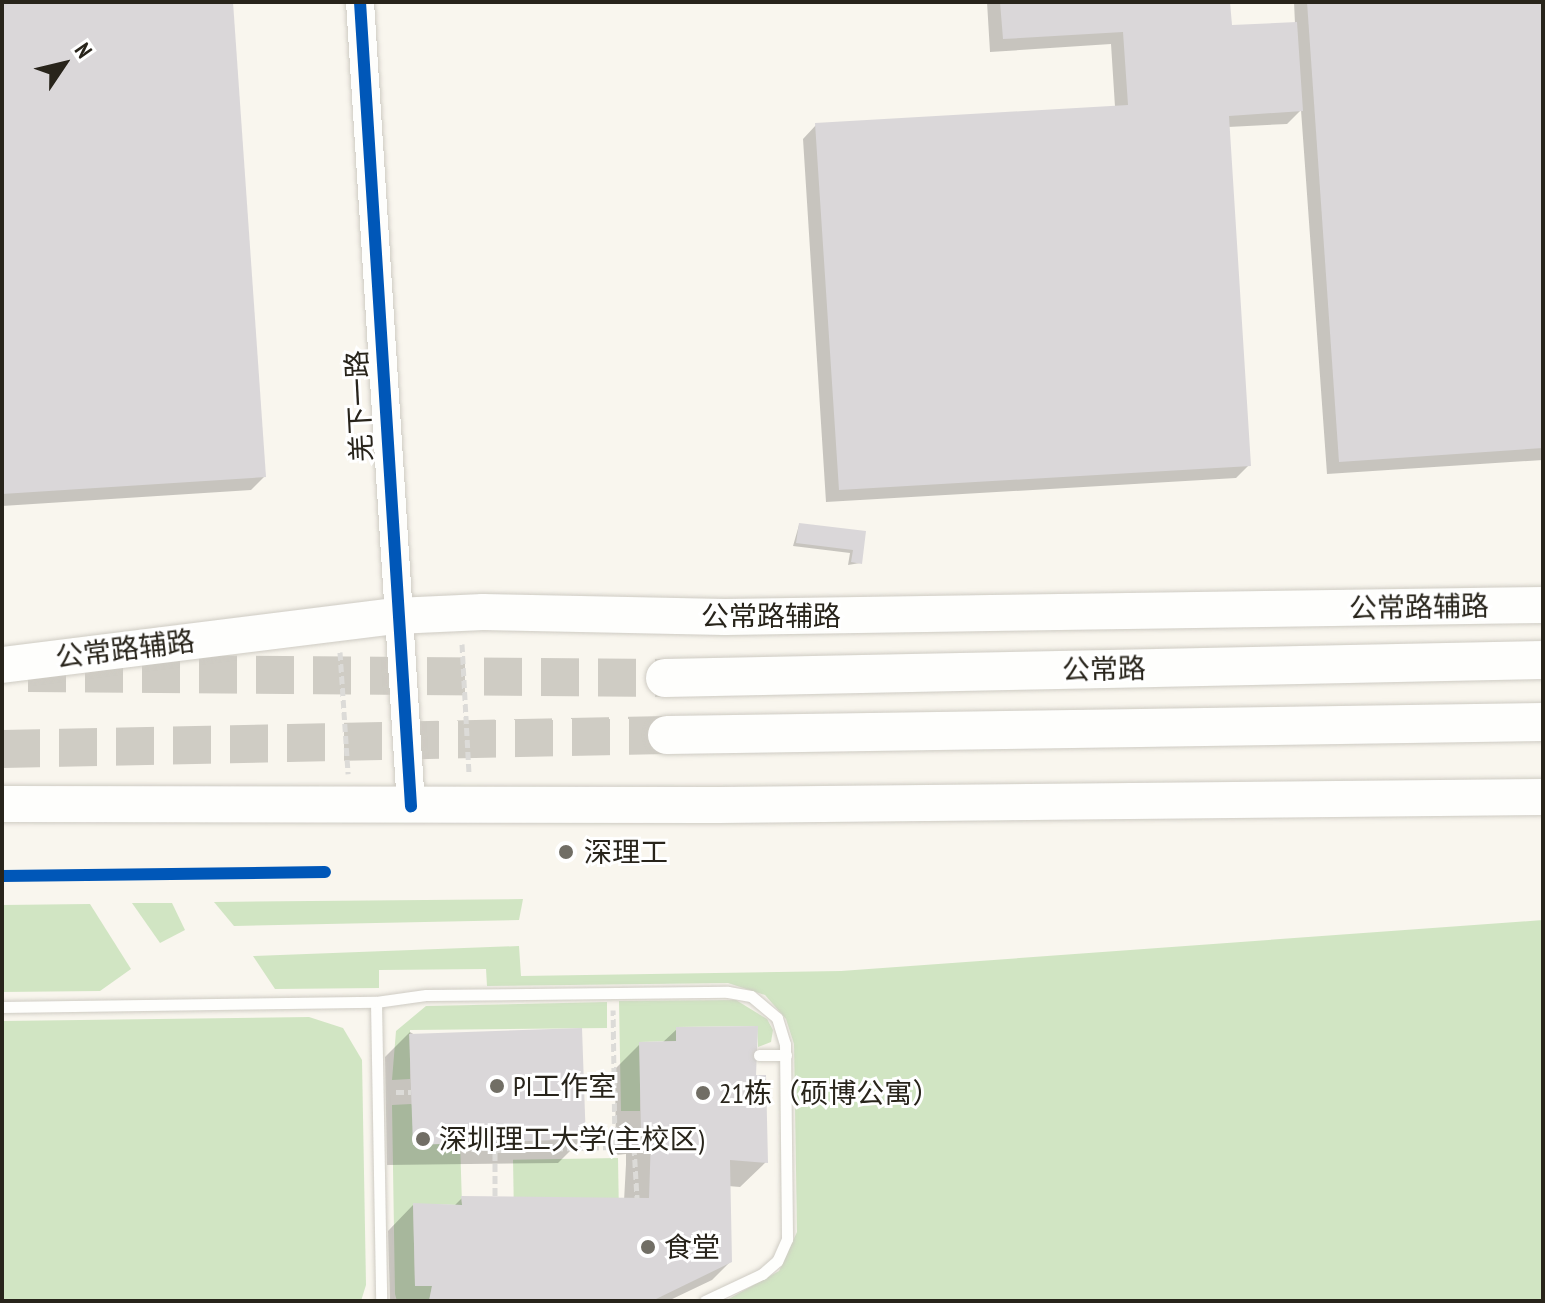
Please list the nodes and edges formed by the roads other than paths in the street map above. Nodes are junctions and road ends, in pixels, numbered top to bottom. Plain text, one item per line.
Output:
1 (360, 2) edge
2 (1543, 605) edge
3 (396, 616) junction
4 (1543, 660) edge
5 (2, 665) edge
6 (665, 678) tunnel mouth
7 (1543, 722) edge
8 (667, 735) tunnel mouth
9 (1543, 797) edge
10 (2, 804) edge
11 (411, 806) junction
12 (376, 1002) junction
13 (2, 1007) edge
14 (759, 1055) dead end
15 (786, 1055) junction
16 (381, 1301) edge
17 (705, 1301) edge

1 - 3 street, 羌下一路
2 - 3 main road, 公常路辅路
3 - 5 main road, 公常路辅路
3 - 11 street, 羌下一路
4 - 6 highway, 公常路
7 - 8 highway
9 - 11 main road
10 - 11 main road
12 - 13 lane
12 - 15 lane
12 - 16 lane
14 - 15 lane
15 - 17 lane

